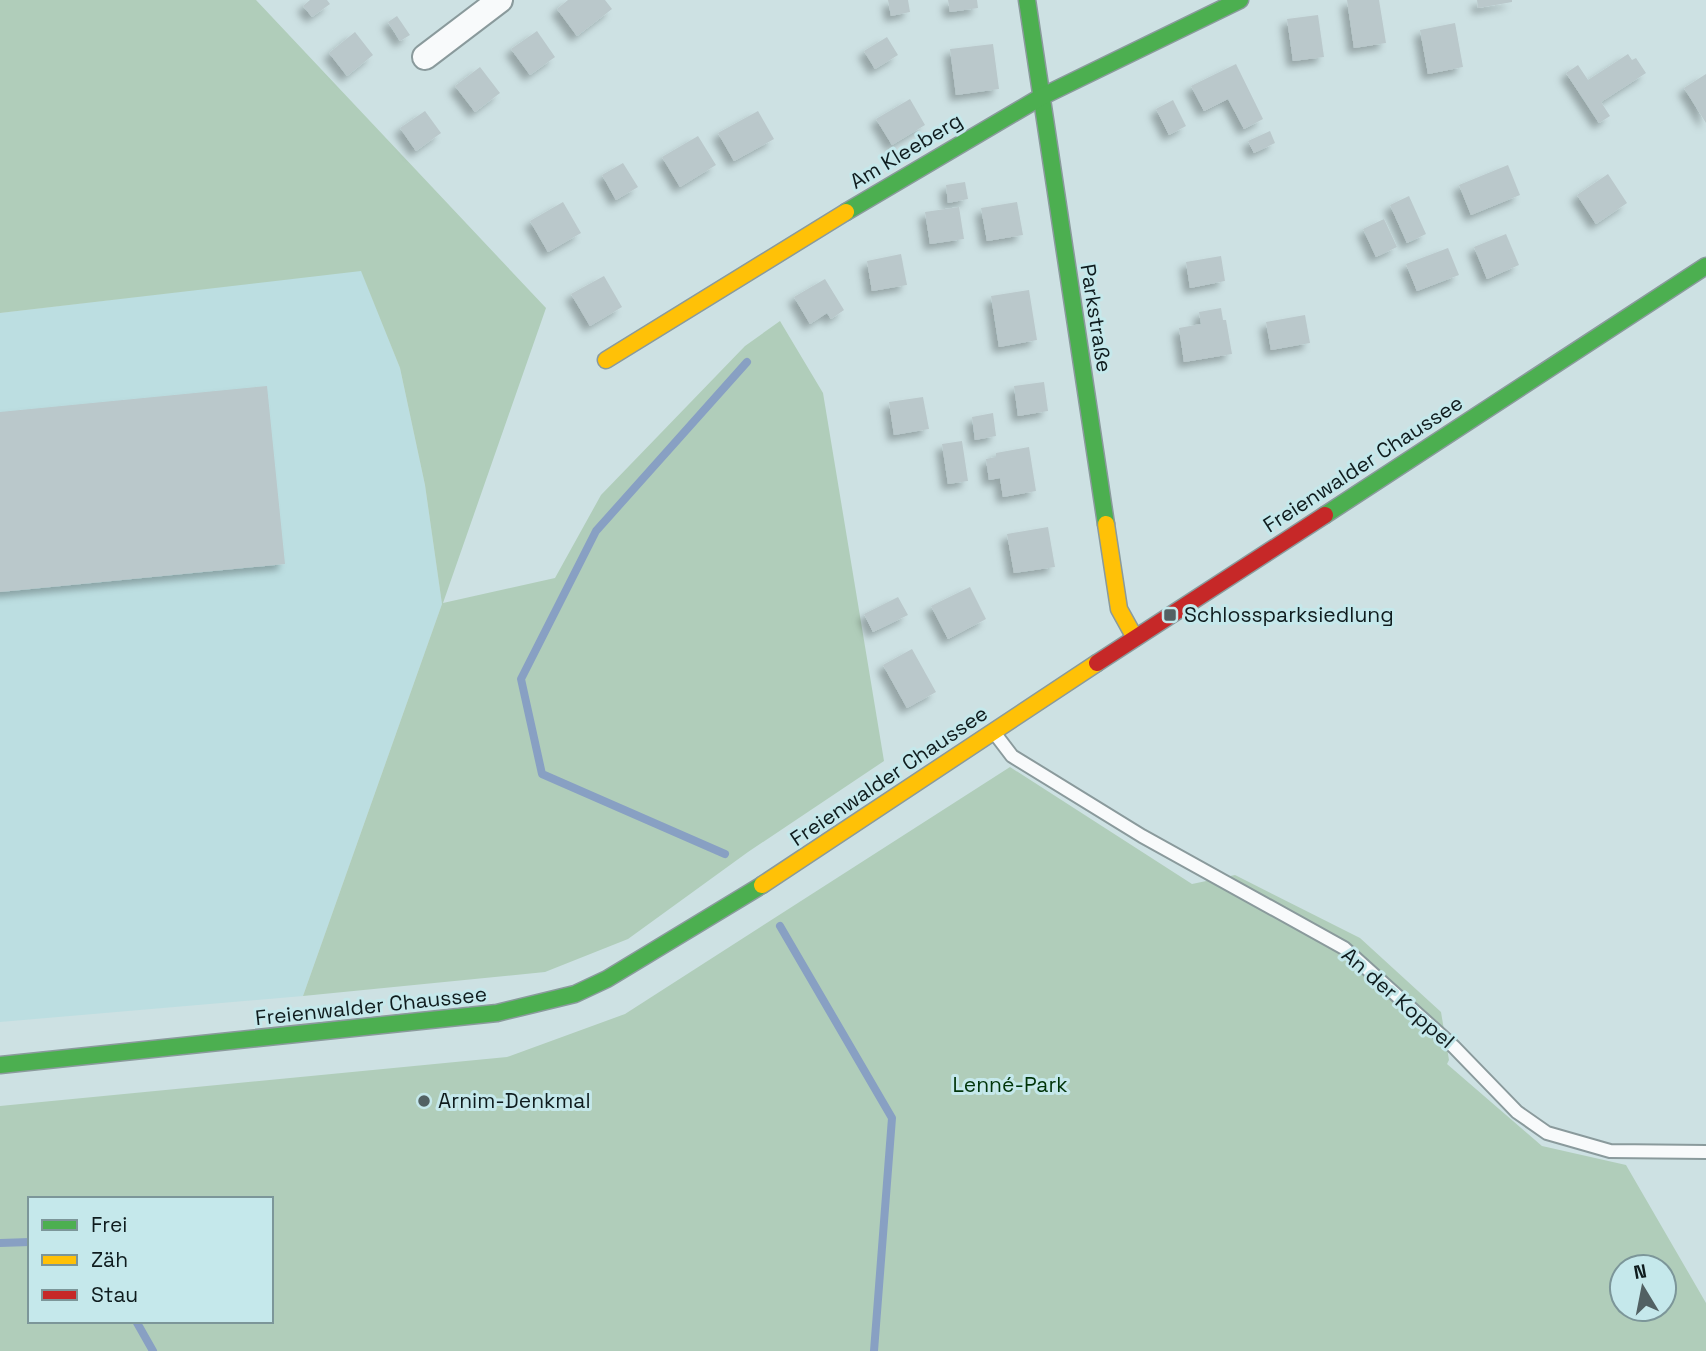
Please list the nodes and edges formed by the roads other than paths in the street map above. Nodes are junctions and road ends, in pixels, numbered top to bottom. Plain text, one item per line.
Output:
1 (500, 0) edge
2 (1027, 0) edge
3 (1240, 0) edge
4 (425, 57) dead end
5 (1041, 97) junction
6 (1706, 266) edge
7 (606, 360) dead end
8 (1135, 638) junction
9 (993, 731) junction
10 (0, 1065) edge
11 (1706, 1152) edge

1 - 4 street
2 - 5 main road, Parkstraße
3 - 5 main road, Am Kleeberg
5 - 7 main road, Am Kleeberg
5 - 8 main road, Parkstraße
6 - 8 main road, Freienwalder Chaussee
8 - 9 main road, Freienwalder Chaussee
9 - 10 main road, Freienwalder Chaussee
9 - 11 lane, An der Koppel

